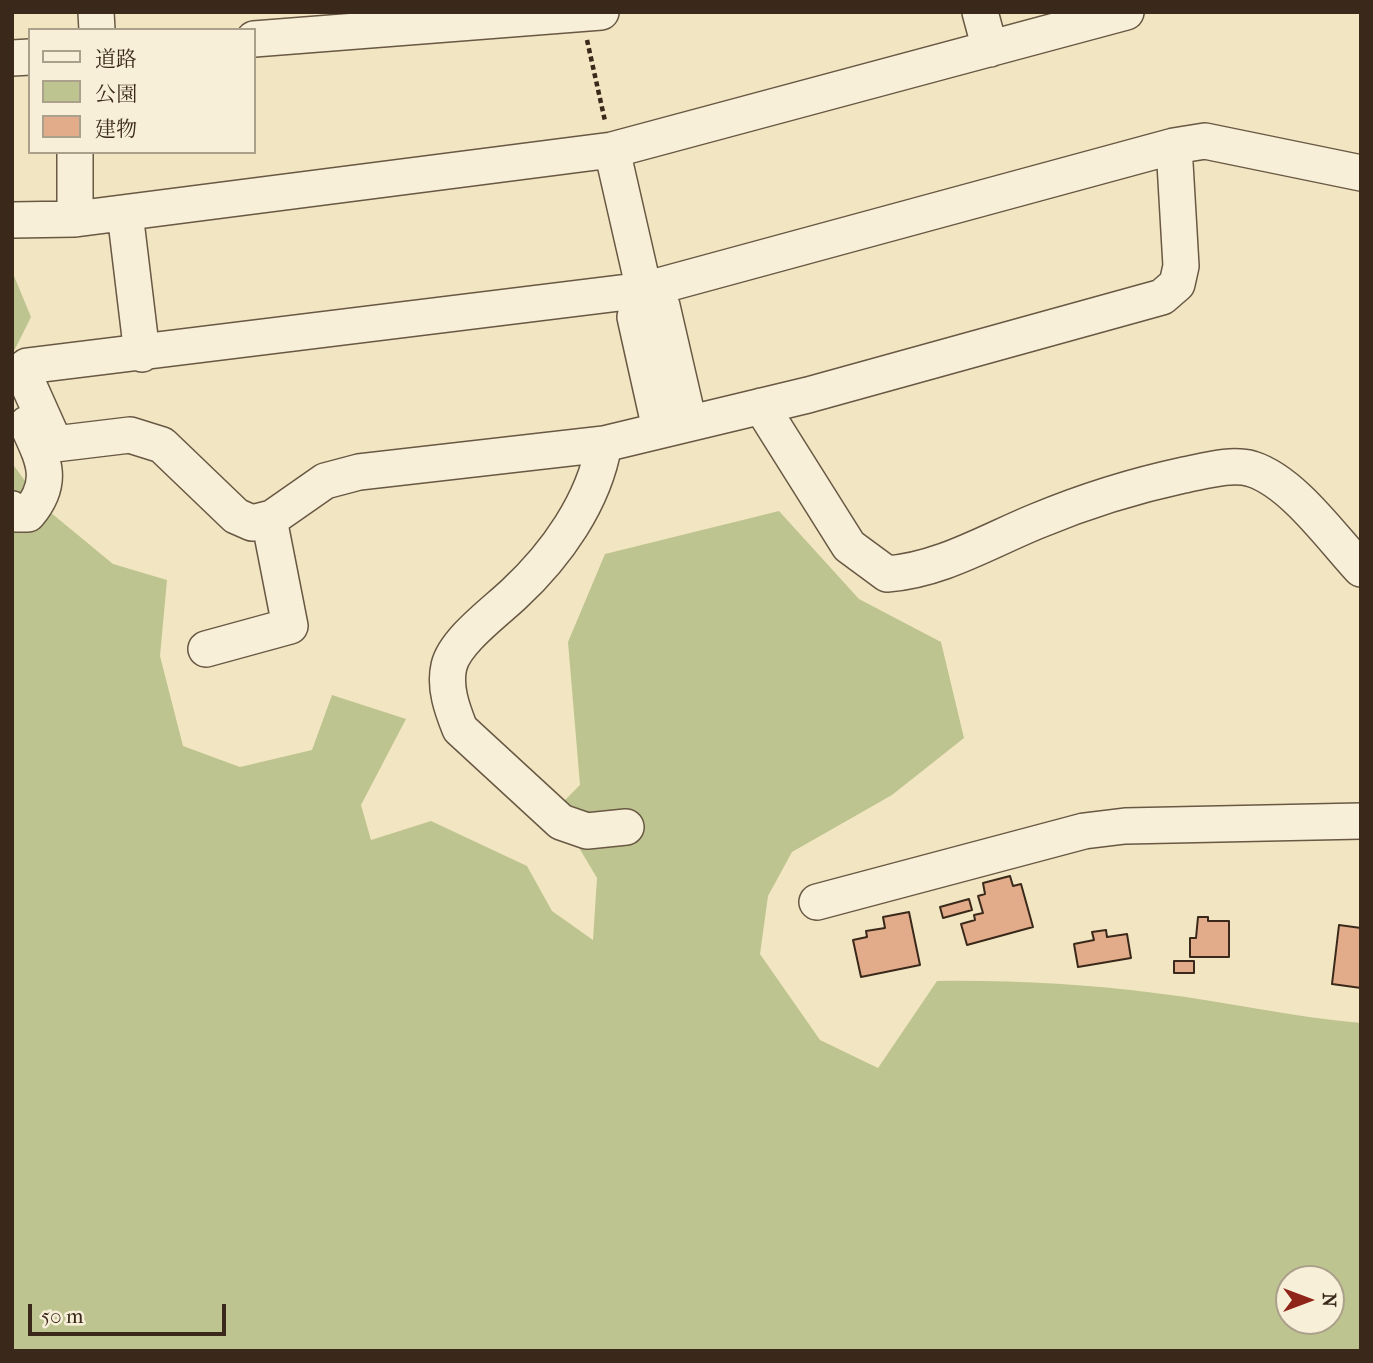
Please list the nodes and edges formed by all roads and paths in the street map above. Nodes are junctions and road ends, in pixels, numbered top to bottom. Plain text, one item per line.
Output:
1 (980, 12) edge
2 (1126, 12) edge
3 (591, 14) edge
4 (423, 20) edge
5 (256, 40) edge
6 (990, 49) junction
7 (1174, 146) junction
8 (612, 150) junction
9 (75, 154) edge
10 (1361, 173) edge
11 (125, 213) junction
12 (75, 219) junction
13 (12, 220) edge
14 (644, 290) junction
15 (142, 354) junction
16 (16, 383) edge
17 (761, 406) junction
18 (674, 426) junction
19 (604, 444) junction
20 (13, 515) edge
21 (269, 519) junction
22 (1361, 569) edge
23 (206, 649) dead end
24 (1361, 821) edge
25 (626, 827) dead end
26 (817, 902) dead end

1 - 6 street
2 - 6 street
3 - 4 street
3 - 8 path
4 - 5 street
6 - 8 street
7 - 10 street
7 - 14 street
7 - 17 street
8 - 11 street
8 - 14 street
9 - 12 street
11 - 12 street
11 - 15 street
12 - 13 street
14 - 15 street
14 - 18 street
15 - 16 street
16 - 20 street
16 - 21 street
17 - 18 street
17 - 22 street
18 - 19 street
19 - 21 street
19 - 25 street
21 - 23 street
24 - 26 street

